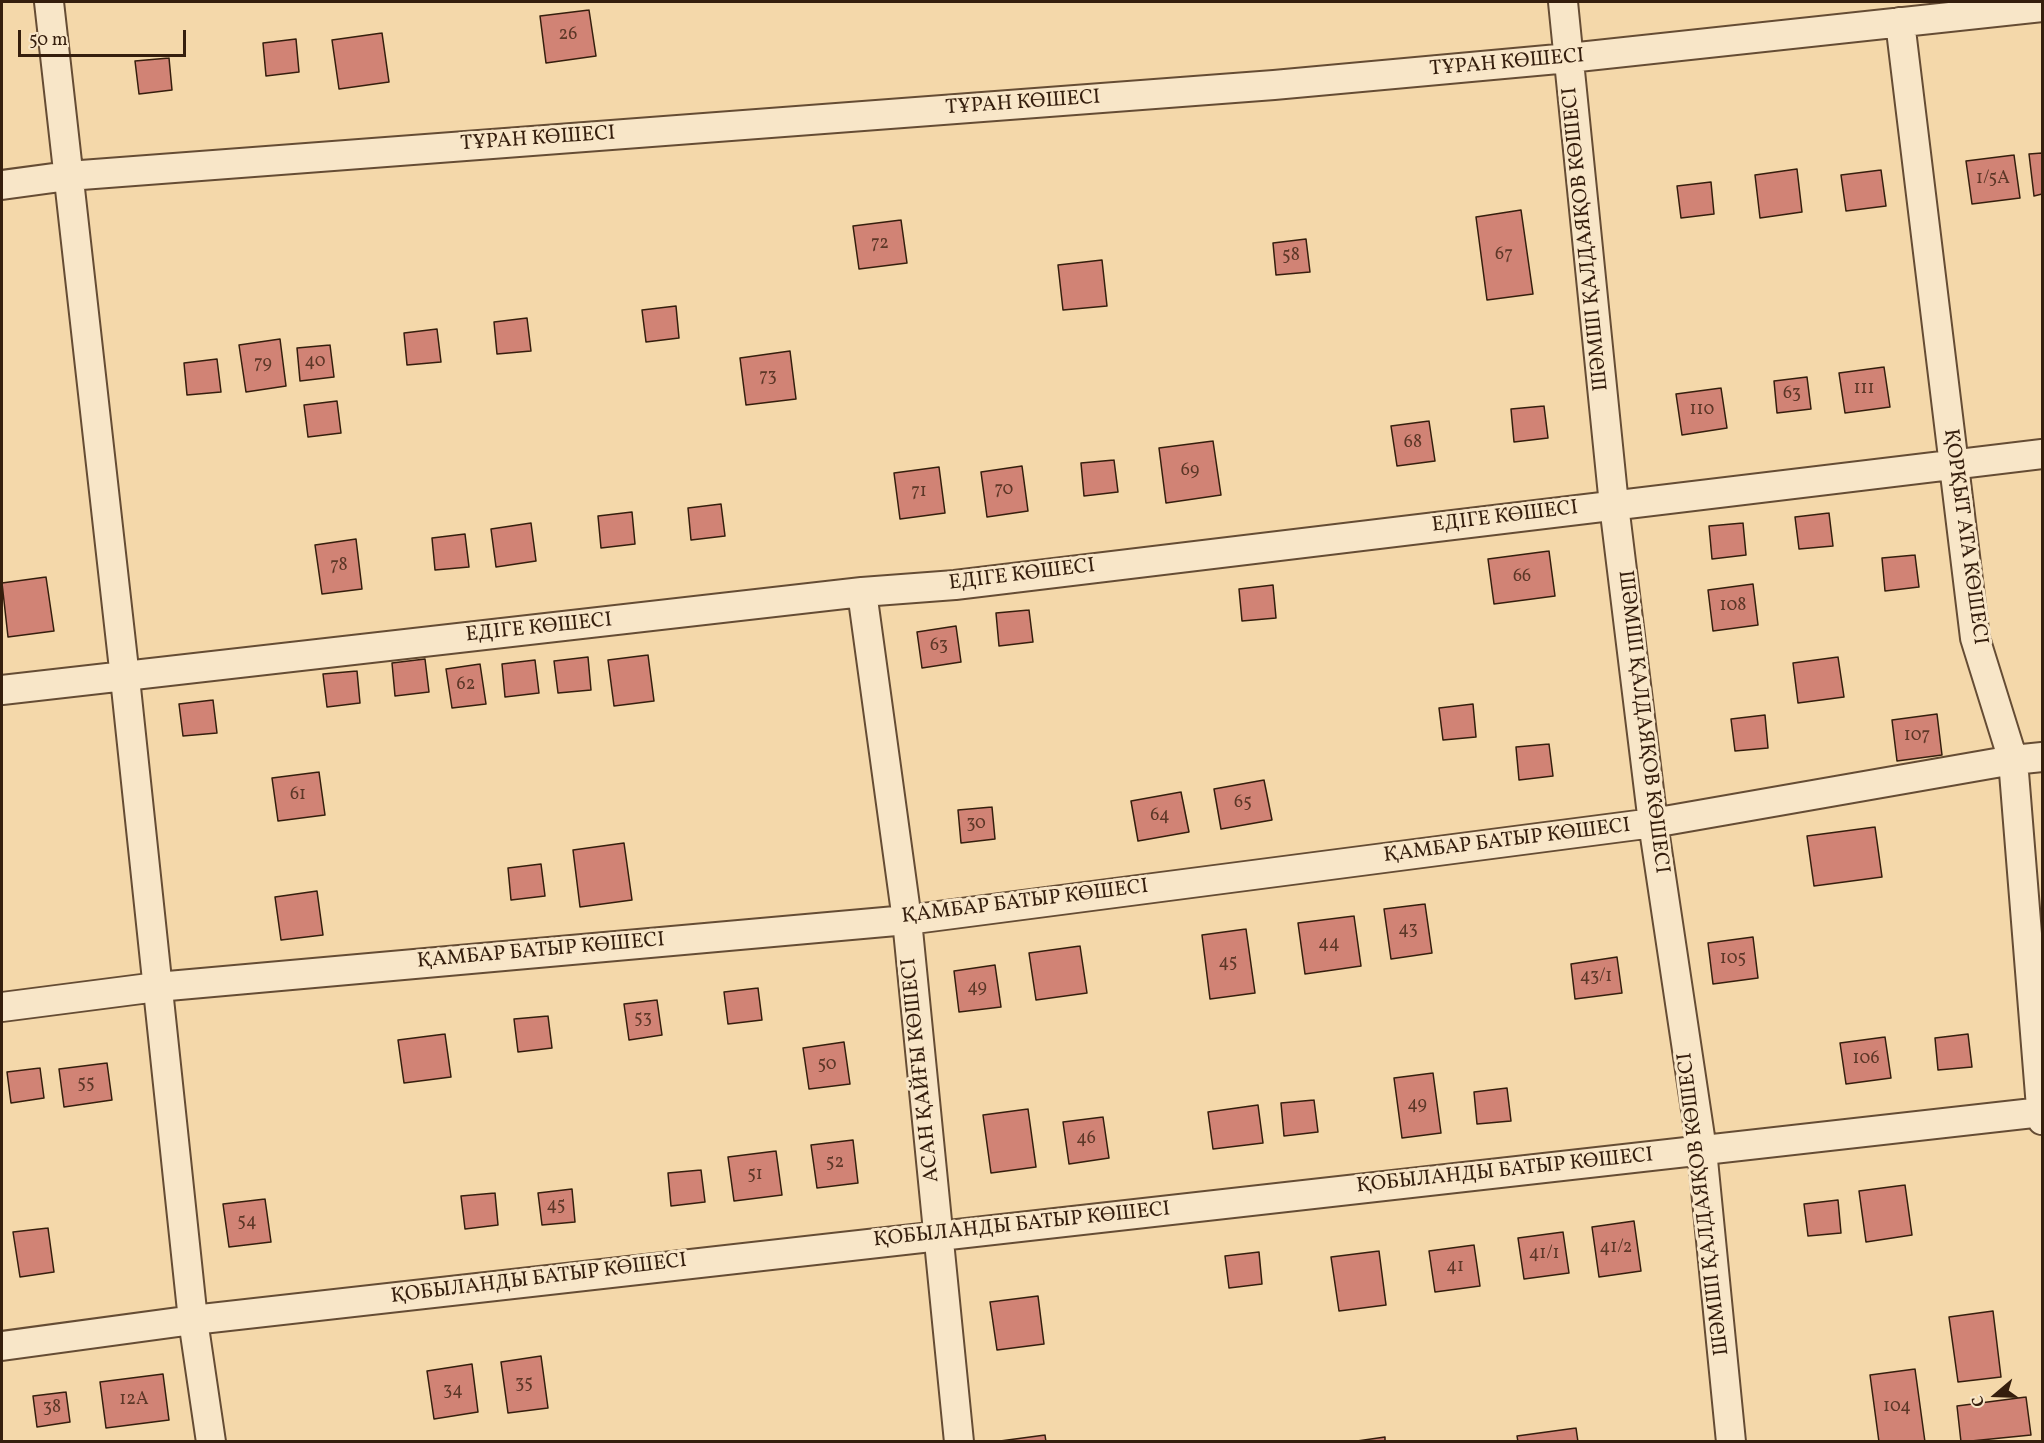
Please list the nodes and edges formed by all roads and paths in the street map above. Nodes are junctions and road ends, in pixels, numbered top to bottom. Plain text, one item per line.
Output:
1 (49, 2) edge
2 (1563, 2) edge
3 (2043, 7) edge
4 (1900, 22) junction
5 (1569, 58) junction
6 (68, 176) junction
7 (2, 185) edge
8 (2043, 454) edge
9 (1953, 464) junction
10 (1614, 505) junction
11 (862, 592) junction
12 (125, 678) junction
13 (2, 690) edge
14 (2043, 757) edge
15 (2013, 760) junction
16 (1653, 823) junction
17 (907, 920) junction
18 (157, 987) junction
19 (2, 1007) edge
20 (2042, 1115) edge
21 (1702, 1150) junction
22 (940, 1235) junction
23 (193, 1320) junction
24 (2, 1346) edge
25 (211, 1442) edge
26 (959, 1442) edge
27 (1731, 1442) edge

1 - 6 street
2 - 5 street, ШӘМШІ ҚАЛДАЯҚОВ КӨШЕСІ
3 - 4 street, ТҰРАН КӨШЕСІ
4 - 5 street, ТҰРАН КӨШЕСІ
4 - 9 street, ҚОРҚЫТ АТА КӨШЕСІ
5 - 6 street, ТҰРАН КӨШЕСІ
5 - 10 street, ШӘМШІ ҚАЛДАЯҚОВ КӨШЕСІ
6 - 7 street, ТҰРАН КӨШЕСІ
6 - 12 street
8 - 9 street, ЕДІГЕ КӨШЕСІ
9 - 10 street, ЕДІГЕ КӨШЕСІ
9 - 15 street, ҚОРҚЫТ АТА КӨШЕСІ
10 - 11 street, ЕДІГЕ КӨШЕСІ
10 - 16 street, ШӘМШІ ҚАЛДАЯҚОВ КӨШЕСІ
11 - 12 street, ЕДІГЕ КӨШЕСІ
11 - 17 street, АСАН ҚАЙҒЫ КӨШЕСІ
12 - 13 street, ЕДІГЕ КӨШЕСІ
12 - 18 street
14 - 15 street, ҚАМБАР БАТЫР КӨШЕСІ
15 - 16 street, ҚАМБАР БАТЫР КӨШЕСІ
15 - 20 street, ҚОРҚЫТ АТА КӨШЕСІ
16 - 17 street, ҚАМБАР БАТЫР КӨШЕСІ
16 - 21 street, ШӘМШІ ҚАЛДАЯҚОВ КӨШЕСІ
17 - 18 street, ҚАМБАР БАТЫР КӨШЕСІ
17 - 22 street, АСАН ҚАЙҒЫ КӨШЕСІ
18 - 19 street, ҚАМБАР БАТЫР КӨШЕСІ
18 - 23 street
20 - 21 street, ҚОБЫЛАНДЫ БАТЫР КӨШЕСІ
21 - 22 street, ҚОБЫЛАНДЫ БАТЫР КӨШЕСІ
21 - 27 street, ШӘМШІ ҚАЛДАЯҚОВ КӨШЕСІ
22 - 23 street, ҚОБЫЛАНДЫ БАТЫР КӨШЕСІ
22 - 26 street, АСАН ҚАЙҒЫ КӨШЕСІ
23 - 24 street, ҚОБЫЛАНДЫ БАТЫР КӨШЕСІ
23 - 25 street

